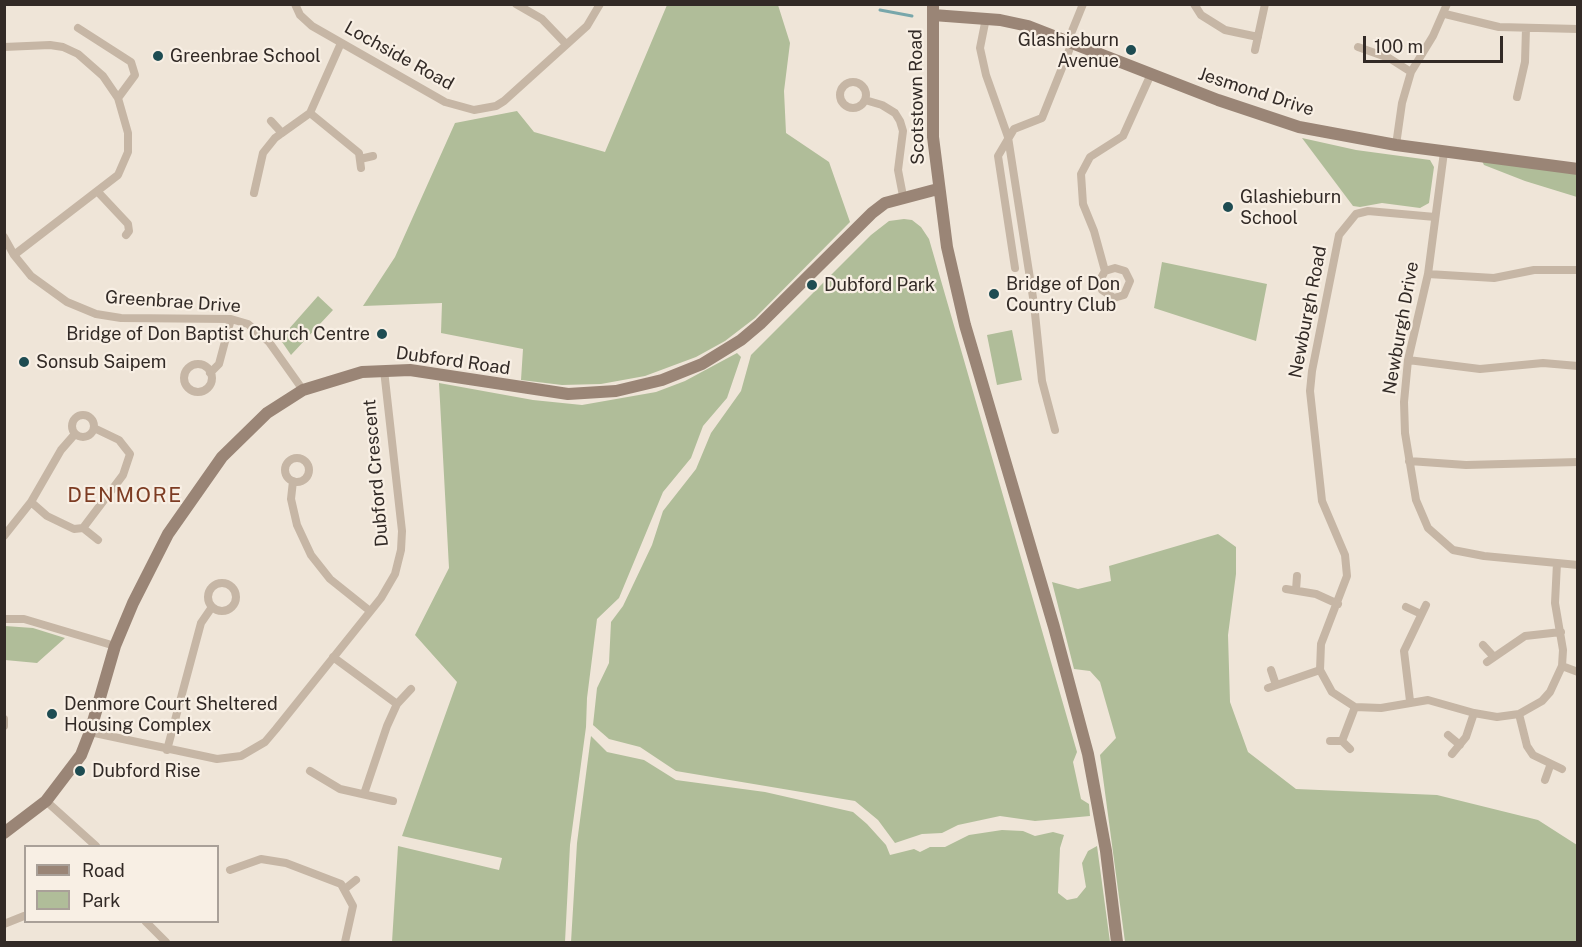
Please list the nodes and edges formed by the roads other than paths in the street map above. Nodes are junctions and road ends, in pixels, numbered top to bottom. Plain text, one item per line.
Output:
1 (295, 4) edge
2 (516, 4) edge
3 (600, 4) edge
4 (1083, 4) edge
5 (1194, 4) edge
6 (1265, 4) edge
7 (1446, 9) edge
8 (933, 10) edge
9 (986, 18) junction
10 (78, 28) dead end
11 (1526, 28) junction
12 (1578, 29) edge
13 (1258, 37) junction
14 (1070, 42) junction
15 (342, 43) junction
16 (566, 44) junction
17 (4, 47) edge
18 (1358, 47) dead end
19 (1255, 50) dead end
20 (1411, 72) junction
21 (1151, 74) junction
22 (1517, 97) dead end
23 (118, 98) junction
24 (865, 100) dead end
25 (310, 113) junction
26 (271, 121) dead end
27 (282, 133) junction
28 (1008, 137) junction
29 (1396, 145) junction
30 (1444, 152) junction
31 (373, 156) dead end
32 (1578, 169) edge
33 (938, 189) junction
34 (98, 192) junction
35 (254, 193) dead end
36 (903, 196) junction
37 (1435, 217) junction
38 (126, 235) dead end
39 (4, 237) edge
40 (14, 255) junction
41 (1015, 268) dead end
42 (1578, 270) edge
43 (1105, 271) dead end
44 (1428, 274) junction
45 (231, 319) junction
46 (1408, 360) junction
47 (1578, 366) edge
48 (384, 370) junction
49 (210, 373) dead end
50 (303, 390) junction
51 (94, 428) junction
52 (1055, 430) dead end
53 (75, 434) junction
54 (1409, 461) junction
55 (1578, 462) edge
56 (293, 481) dead end
57 (31, 502) junction
58 (83, 528) junction
59 (4, 536) edge
60 (98, 540) dead end
61 (1557, 563) junction
62 (1578, 565) edge
63 (1297, 576) dead end
64 (1338, 604) junction
65 (1426, 605) dead end
66 (212, 607) dead end
67 (1406, 607) dead end
68 (370, 611) junction
69 (1421, 614) junction
70 (4, 619) edge
71 (1561, 632) junction
72 (1483, 645) dead end
73 (115, 646) junction
74 (333, 657) junction
75 (1562, 666) junction
76 (1271, 670) dead end
77 (1320, 670) junction
78 (1578, 672) edge
79 (411, 689) dead end
80 (1410, 701) junction
81 (397, 704) junction
82 (1355, 707) junction
83 (1474, 713) junction
84 (1519, 714) junction
85 (4, 719) edge
86 (4, 726) edge
87 (90, 732) junction
88 (1448, 735) dead end
89 (1330, 741) dead end
90 (1342, 741) junction
91 (1460, 745) junction
92 (1350, 749) dead end
93 (167, 750) junction
94 (1452, 754) dead end
95 (1550, 766) junction
96 (1562, 769) dead end
97 (310, 771) dead end
98 (320, 779) junction
99 (1545, 780) dead end
100 (315, 788) dead end
101 (364, 794) junction
102 (46, 801) junction
103 (393, 801) dead end
104 (4, 833) edge
105 (95, 845) edge
106 (230, 870) dead end
107 (356, 880) dead end
108 (346, 888) junction
109 (24, 916) edge
110 (147, 923) edge
111 (4, 924) edge
112 (155, 939) edge
113 (166, 942) edge
114 (345, 942) edge
115 (1117, 942) edge

1 - 15 street, Lochside Road
2 - 16 street
3 - 16 street, Lochside Road
4 - 14 street
5 - 13 street
6 - 13 street
7 - 11 street
7 - 20 street
8 - 9 street, Jesmond Drive
8 - 33 street, Scotstown Road
9 - 14 street, Jesmond Drive
9 - 28 street
10 - 23 street
11 - 12 street
11 - 22 street
13 - 19 street
14 - 21 street, Jesmond Drive
14 - 28 street
15 - 16 street, Lochside Road
15 - 25 street
17 - 23 street
18 - 20 street
20 - 29 street
21 - 29 street, Jesmond Drive
21 - 43 street
23 - 34 street
24 - 36 street
25 - 27 street
25 - 31 street
26 - 27 street
27 - 35 street
28 - 41 street
28 - 52 street
29 - 30 street, Jesmond Drive
30 - 32 street, Jesmond Drive
30 - 37 street, Newburgh Drive
33 - 36 street, Dubford Road
33 - 115 street, Scotstown Road
34 - 38 street
34 - 40 street
36 - 48 street, Dubford Road
37 - 44 street, Newburgh Drive
37 - 64 street, Newburgh Road
39 - 40 street, Greenbrae Drive
40 - 45 street, Greenbrae Drive
42 - 44 street
44 - 46 street, Newburgh Drive
45 - 49 street
45 - 50 street, Greenbrae Drive
46 - 47 street
46 - 54 street, Newburgh Drive
48 - 50 street, Dubford Road
48 - 68 street, Dubford Crescent
50 - 73 street, Dubford Road
51 - 53 street
51 - 53 street
51 - 58 street
53 - 57 street
54 - 55 street
54 - 61 street, Newburgh Drive
56 - 68 street
57 - 58 street
57 - 59 street
58 - 60 street
61 - 62 street, Newburgh Drive
61 - 71 street
63 - 64 street
64 - 77 street, Newburgh Road
65 - 69 street
66 - 93 street
67 - 69 street
68 - 74 street, Dubford Crescent
69 - 80 street
70 - 73 street
71 - 72 street
71 - 75 street
73 - 87 street, Dubford Road
74 - 81 street
74 - 93 street, Dubford Crescent
75 - 78 street
75 - 84 street
76 - 77 street
77 - 82 street
79 - 81 street
80 - 82 street
80 - 83 street
81 - 101 street
82 - 90 street
83 - 84 street
83 - 91 street
84 - 95 street
85 - 86 street
87 - 93 street, Dubford Crescent
87 - 102 street, Dubford Road
88 - 91 street
89 - 90 street
90 - 92 street
91 - 94 street
95 - 96 street
95 - 99 street
97 - 98 street
98 - 100 street
98 - 101 street
101 - 103 street
102 - 104 street, Dubford Road
102 - 105 street
106 - 108 street
107 - 108 street
108 - 114 street
109 - 111 street
110 - 112 street
112 - 113 street

